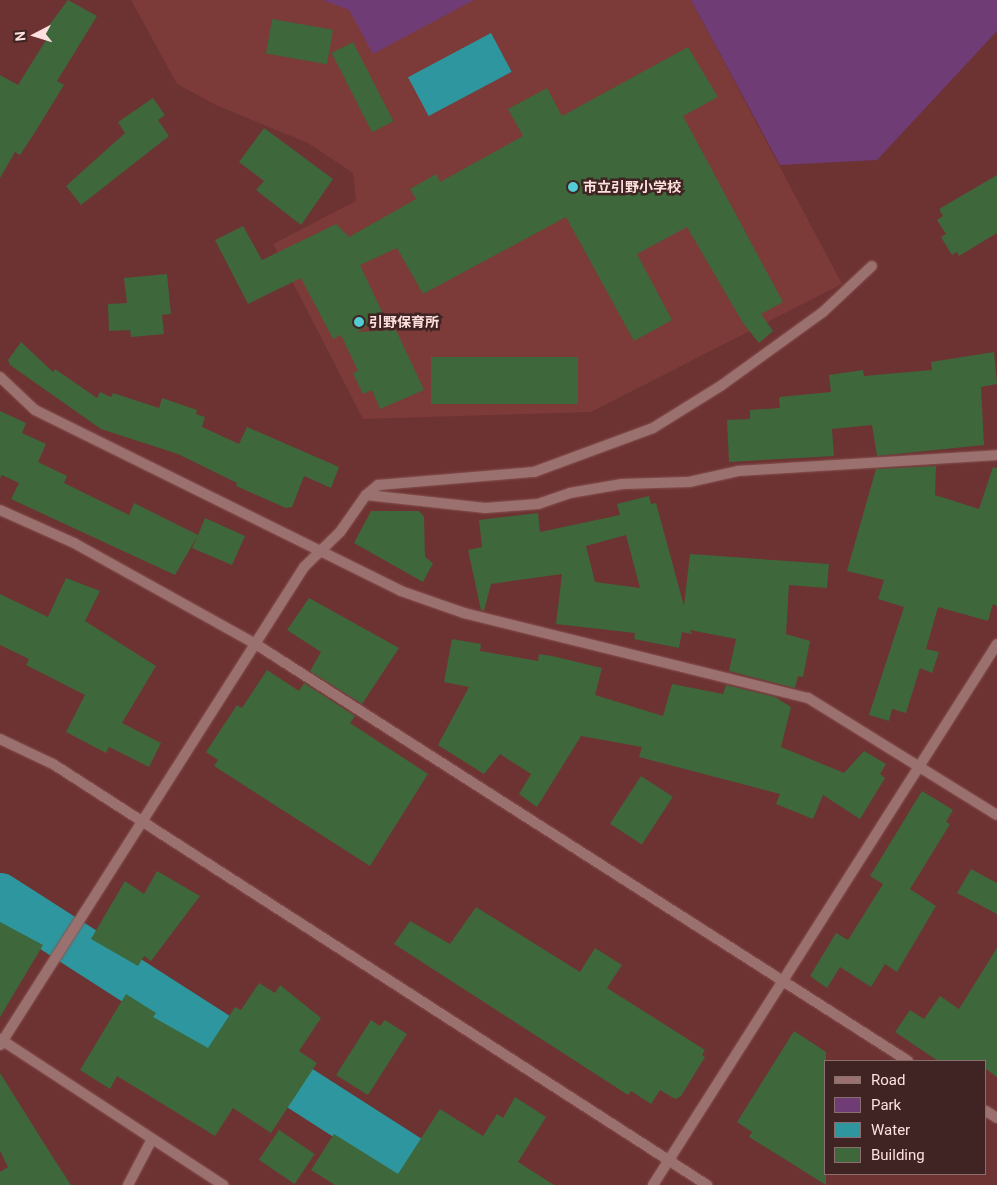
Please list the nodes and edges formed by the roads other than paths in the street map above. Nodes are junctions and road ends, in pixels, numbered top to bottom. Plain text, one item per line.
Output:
1 (872, 266) dead end
2 (0, 378) edge
3 (997, 455) edge
4 (366, 496) junction
5 (0, 510) edge
6 (322, 552) junction
7 (254, 643) junction
8 (997, 644) edge
9 (0, 739) edge
10 (920, 766) junction
11 (997, 815) edge
12 (143, 821) junction
13 (780, 980) junction
14 (1, 1042) edge
15 (906, 1060) edge
16 (152, 1139) junction
17 (668, 1160) junction
18 (128, 1185) edge
19 (223, 1185) edge
20 (653, 1185) edge
21 (707, 1185) edge

1 - 4 street
2 - 6 street
3 - 4 street
4 - 6 street
5 - 7 street
6 - 7 street
6 - 10 street
7 - 12 street
7 - 13 street
8 - 10 street
9 - 12 street
10 - 11 street
10 - 13 street
12 - 14 street
12 - 17 street
13 - 15 street
13 - 17 street
14 - 16 street
16 - 18 street
16 - 19 street
17 - 20 street
17 - 21 street

